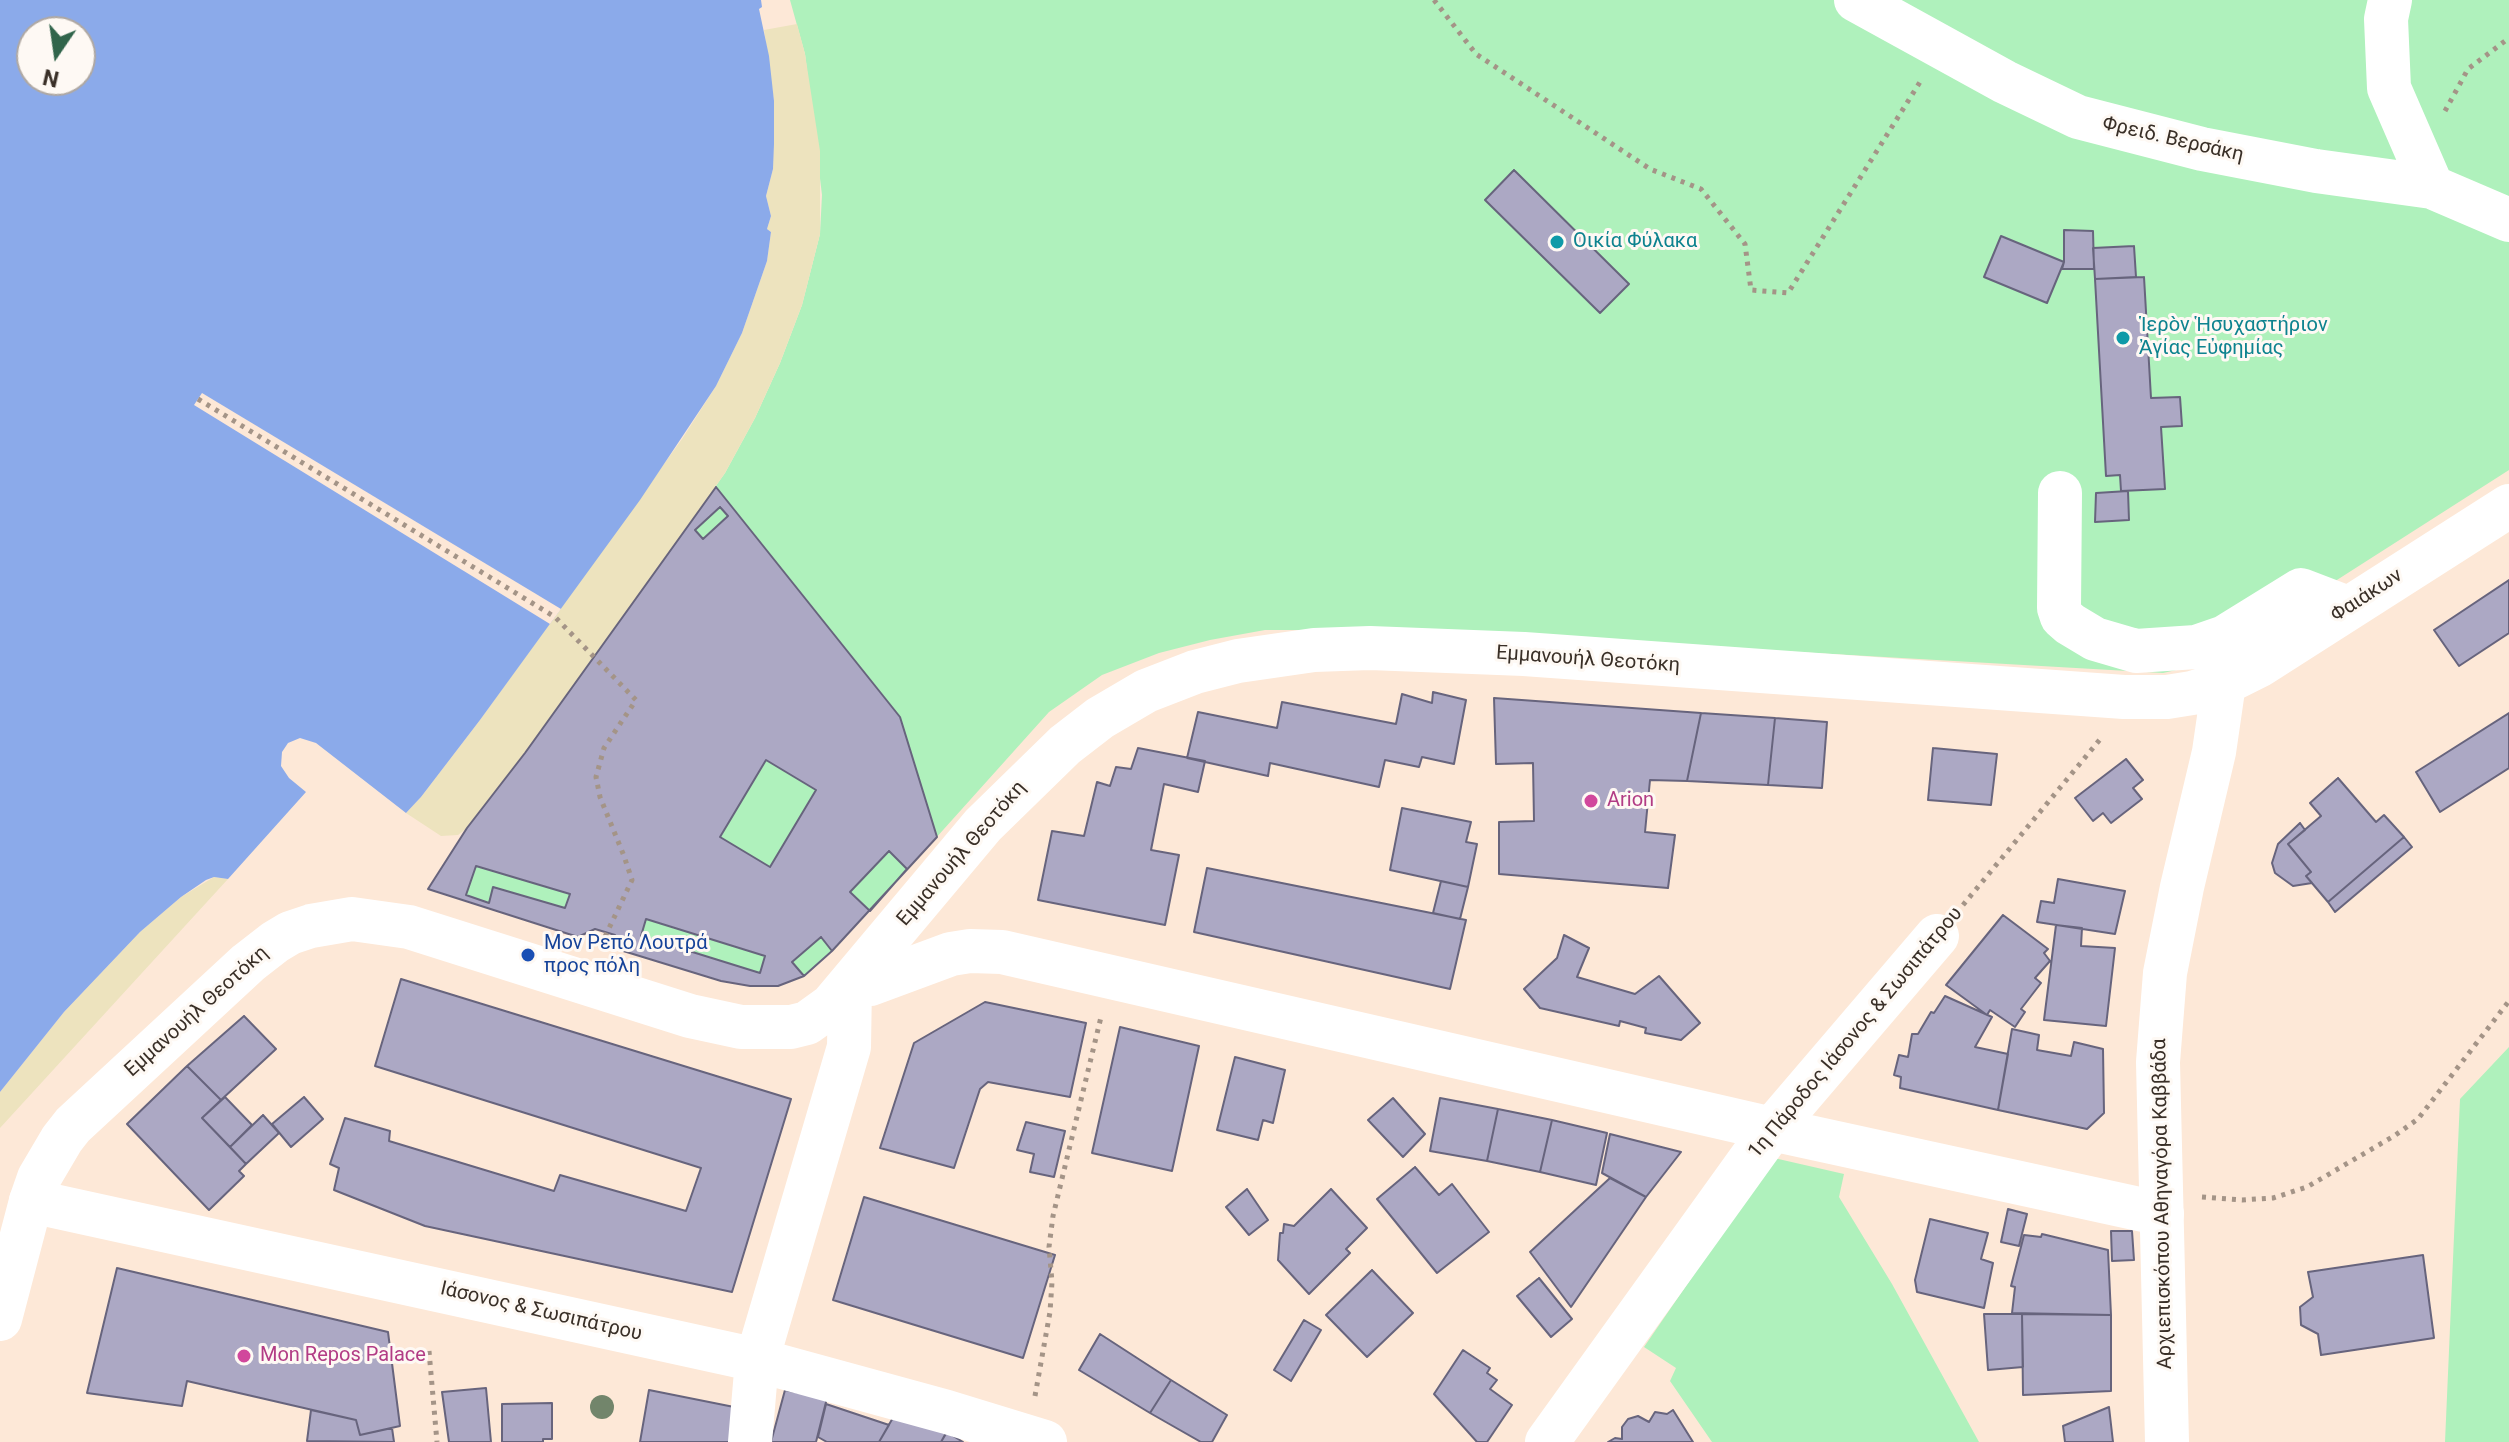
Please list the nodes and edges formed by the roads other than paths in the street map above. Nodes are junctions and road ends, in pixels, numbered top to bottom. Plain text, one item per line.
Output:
1 (1856, 0) edge
2 (2390, 0) edge
3 (2427, 175) junction
4 (2509, 220) edge
5 (2060, 493) dead end
6 (2509, 506) edge
7 (2348, 608) junction
8 (2224, 683) junction
9 (1937, 936) road end
10 (850, 985) junction
11 (1772, 1129) junction
12 (31, 1201) junction
13 (2161, 1203) junction
14 (6, 1273) edge
15 (0, 1319) edge
16 (757, 1360) junction
17 (1036, 1438) edge
18 (750, 1442) edge
19 (1547, 1442) edge
20 (2167, 1442) edge

1 - 3 street, Φρειδ. Βερσάκη
2 - 3 street
3 - 4 street, Φρειδ. Βερσάκη
5 - 7 street
6 - 7 street, Φαιάκων
7 - 8 street, Φαιάκων
8 - 10 street, Εμμανουήλ Θεοτόκη
8 - 13 street, Αρχιεπισκόπου Αθηναγόρα Καββάδα
9 - 11 street, 1η Πάροδος Ιάσονος & Σωσιπάτρου
10 - 11 street
10 - 12 street, Εμμανουήλ Θεοτόκη
10 - 16 street
11 - 13 street
11 - 19 street, 1η Πάροδος Ιάσονος & Σωσιπάτρου
12 - 14 street, Εμμανουήλ Θεοτόκη
12 - 16 street, Ιάσονος & Σωσιπάτρου
13 - 20 street, Αρχιεπισκόπου Αθηναγόρα Καββάδα
14 - 15 street, Εμμανουήλ Θεοτόκη
16 - 17 street, Ιάσονος & Σωσιπάτρου
16 - 18 street

